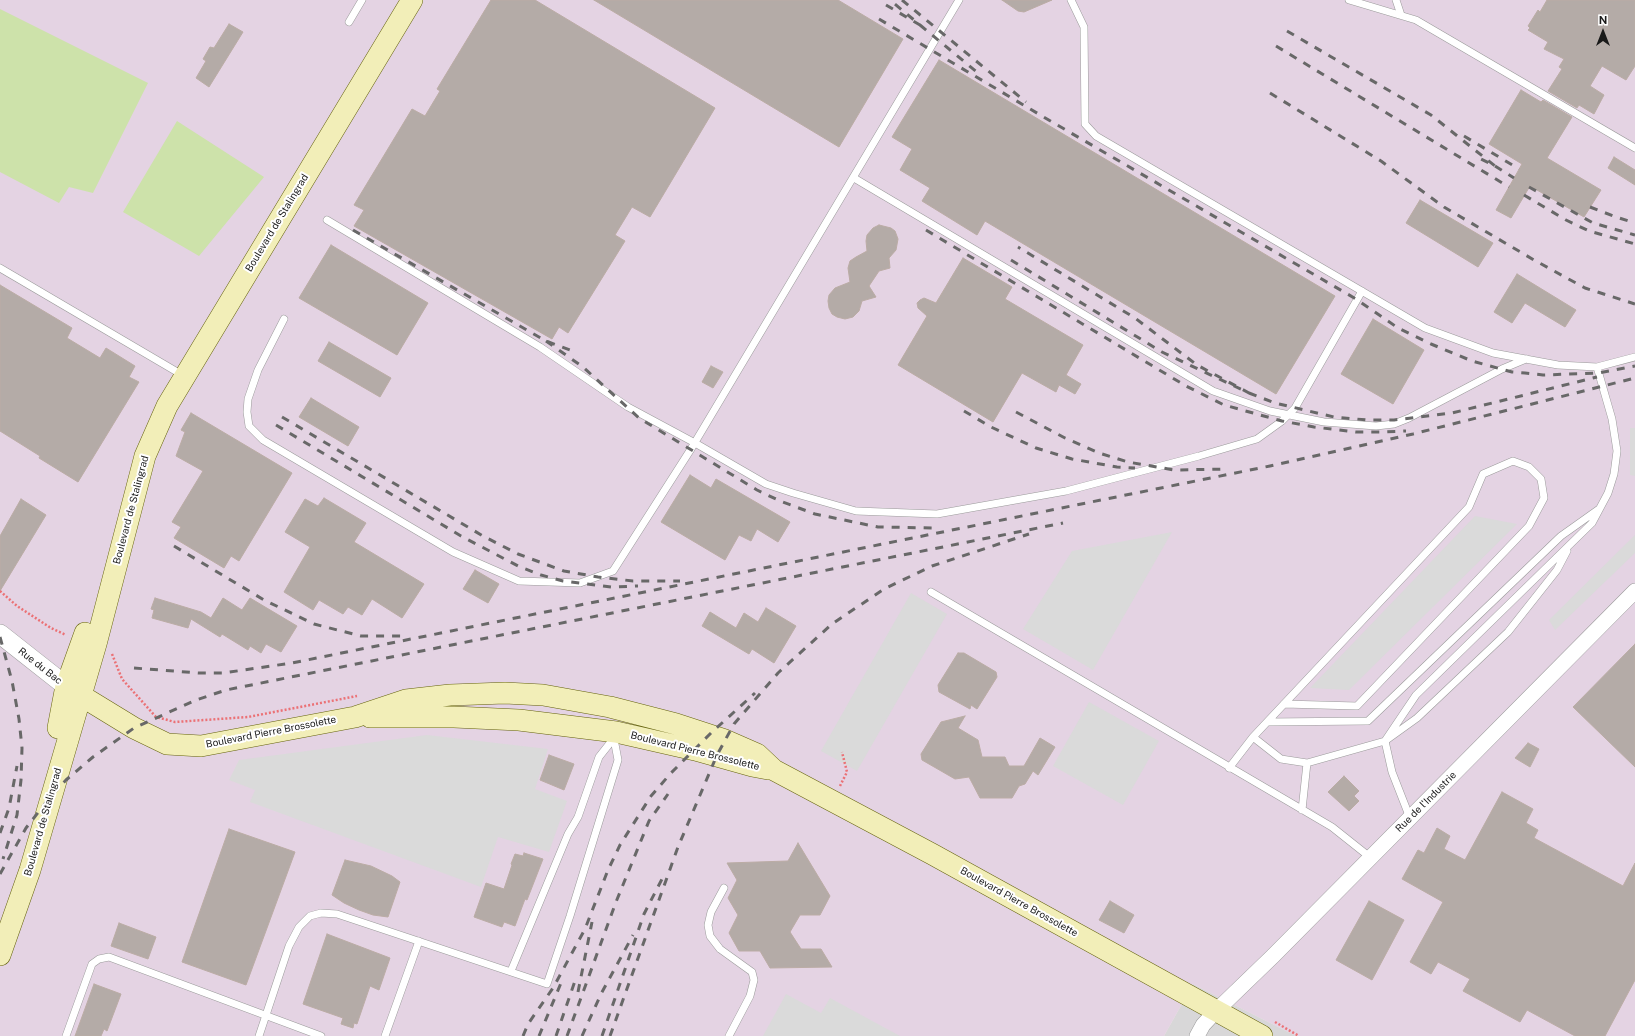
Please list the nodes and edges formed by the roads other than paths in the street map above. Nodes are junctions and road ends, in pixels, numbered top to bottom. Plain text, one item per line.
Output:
1 (362, 0) edge
2 (412, 0) edge
3 (959, 0) edge
4 (1071, 0) edge
5 (1349, 0) edge
6 (1396, 0) edge
7 (1401, 15) junction
8 (349, 22) dead end
9 (1635, 148) edge
10 (854, 178) junction
11 (327, 220) dead end
12 (0, 268) edge
13 (1362, 291) junction
14 (284, 319) dead end
15 (1635, 357) edge
16 (1526, 359) junction
17 (1597, 367) junction
18 (185, 376) junction
19 (1288, 415) junction
20 (695, 443) junction
21 (1602, 507) junction
22 (128, 520) junction
23 (1571, 544) junction
24 (1635, 591) edge
25 (931, 592) dead end
26 (0, 634) edge
27 (79, 694) junction
28 (1284, 704) junction
29 (621, 710) junction
30 (355, 716) junction
31 (1268, 722) junction
32 (615, 735) junction
33 (1253, 738) junction
34 (1385, 741) junction
35 (1307, 764) junction
36 (1229, 768) junction
37 (774, 770) junction
38 (1302, 810) junction
39 (1410, 818) junction
40 (1371, 858) junction
41 (724, 888) dead end
42 (419, 941) junction
43 (0, 955) edge
44 (511, 971) junction
45 (1216, 1010) junction
46 (267, 1016) junction
47 (66, 1036) edge
48 (259, 1036) edge
49 (321, 1036) edge
50 (385, 1036) edge
51 (729, 1036) edge
52 (1197, 1036) edge
53 (1262, 1036) edge

1 - 8 lane
2 - 18 main road, Boulevard de Stalingrad
3 - 10 lane
4 - 13 lane
5 - 7 lane
6 - 7 lane
7 - 9 lane
10 - 19 lane
10 - 20 lane
11 - 20 lane
12 - 18 lane
13 - 16 lane
13 - 19 lane
14 - 20 lane
15 - 17 lane
16 - 17 lane
16 - 19 lane
17 - 21 lane
18 - 22 main road, Boulevard de Stalingrad
19 - 20 lane
21 - 23 lane
21 - 31 lane
22 - 27 main road, Boulevard de Stalingrad
22 - 27 main road
22 - 27 main road
23 - 34 lane
23 - 34 lane
24 - 39 street, Rue de l'Industrie
25 - 36 lane
26 - 27 street, Rue du Bac
27 - 30 main road, Boulevard Pierre Brossolette
27 - 43 main road, Boulevard de Stalingrad
28 - 28 lane
28 - 31 lane
29 - 30 main road, Boulevard Pierre Brossolette
29 - 32 main road
29 - 37 main road, Boulevard Pierre Brossolette
30 - 32 main road, Boulevard Pierre Brossolette
31 - 33 lane
32 - 37 main road, Boulevard Pierre Brossolette
32 - 44 lane
32 - 44 lane
33 - 35 lane
33 - 36 lane
34 - 35 lane
34 - 39 lane
35 - 38 lane
36 - 38 lane
37 - 45 main road, Boulevard Pierre Brossolette
38 - 40 lane
39 - 40 street, Rue de l'Industrie
40 - 45 street, Rue de l'Industrie
41 - 51 lane
42 - 44 lane
42 - 46 lane
42 - 50 lane
45 - 52 street, Rue de l'Industrie
45 - 53 main road, Boulevard Pierre Brossolette
46 - 47 lane
46 - 48 lane
46 - 49 lane

